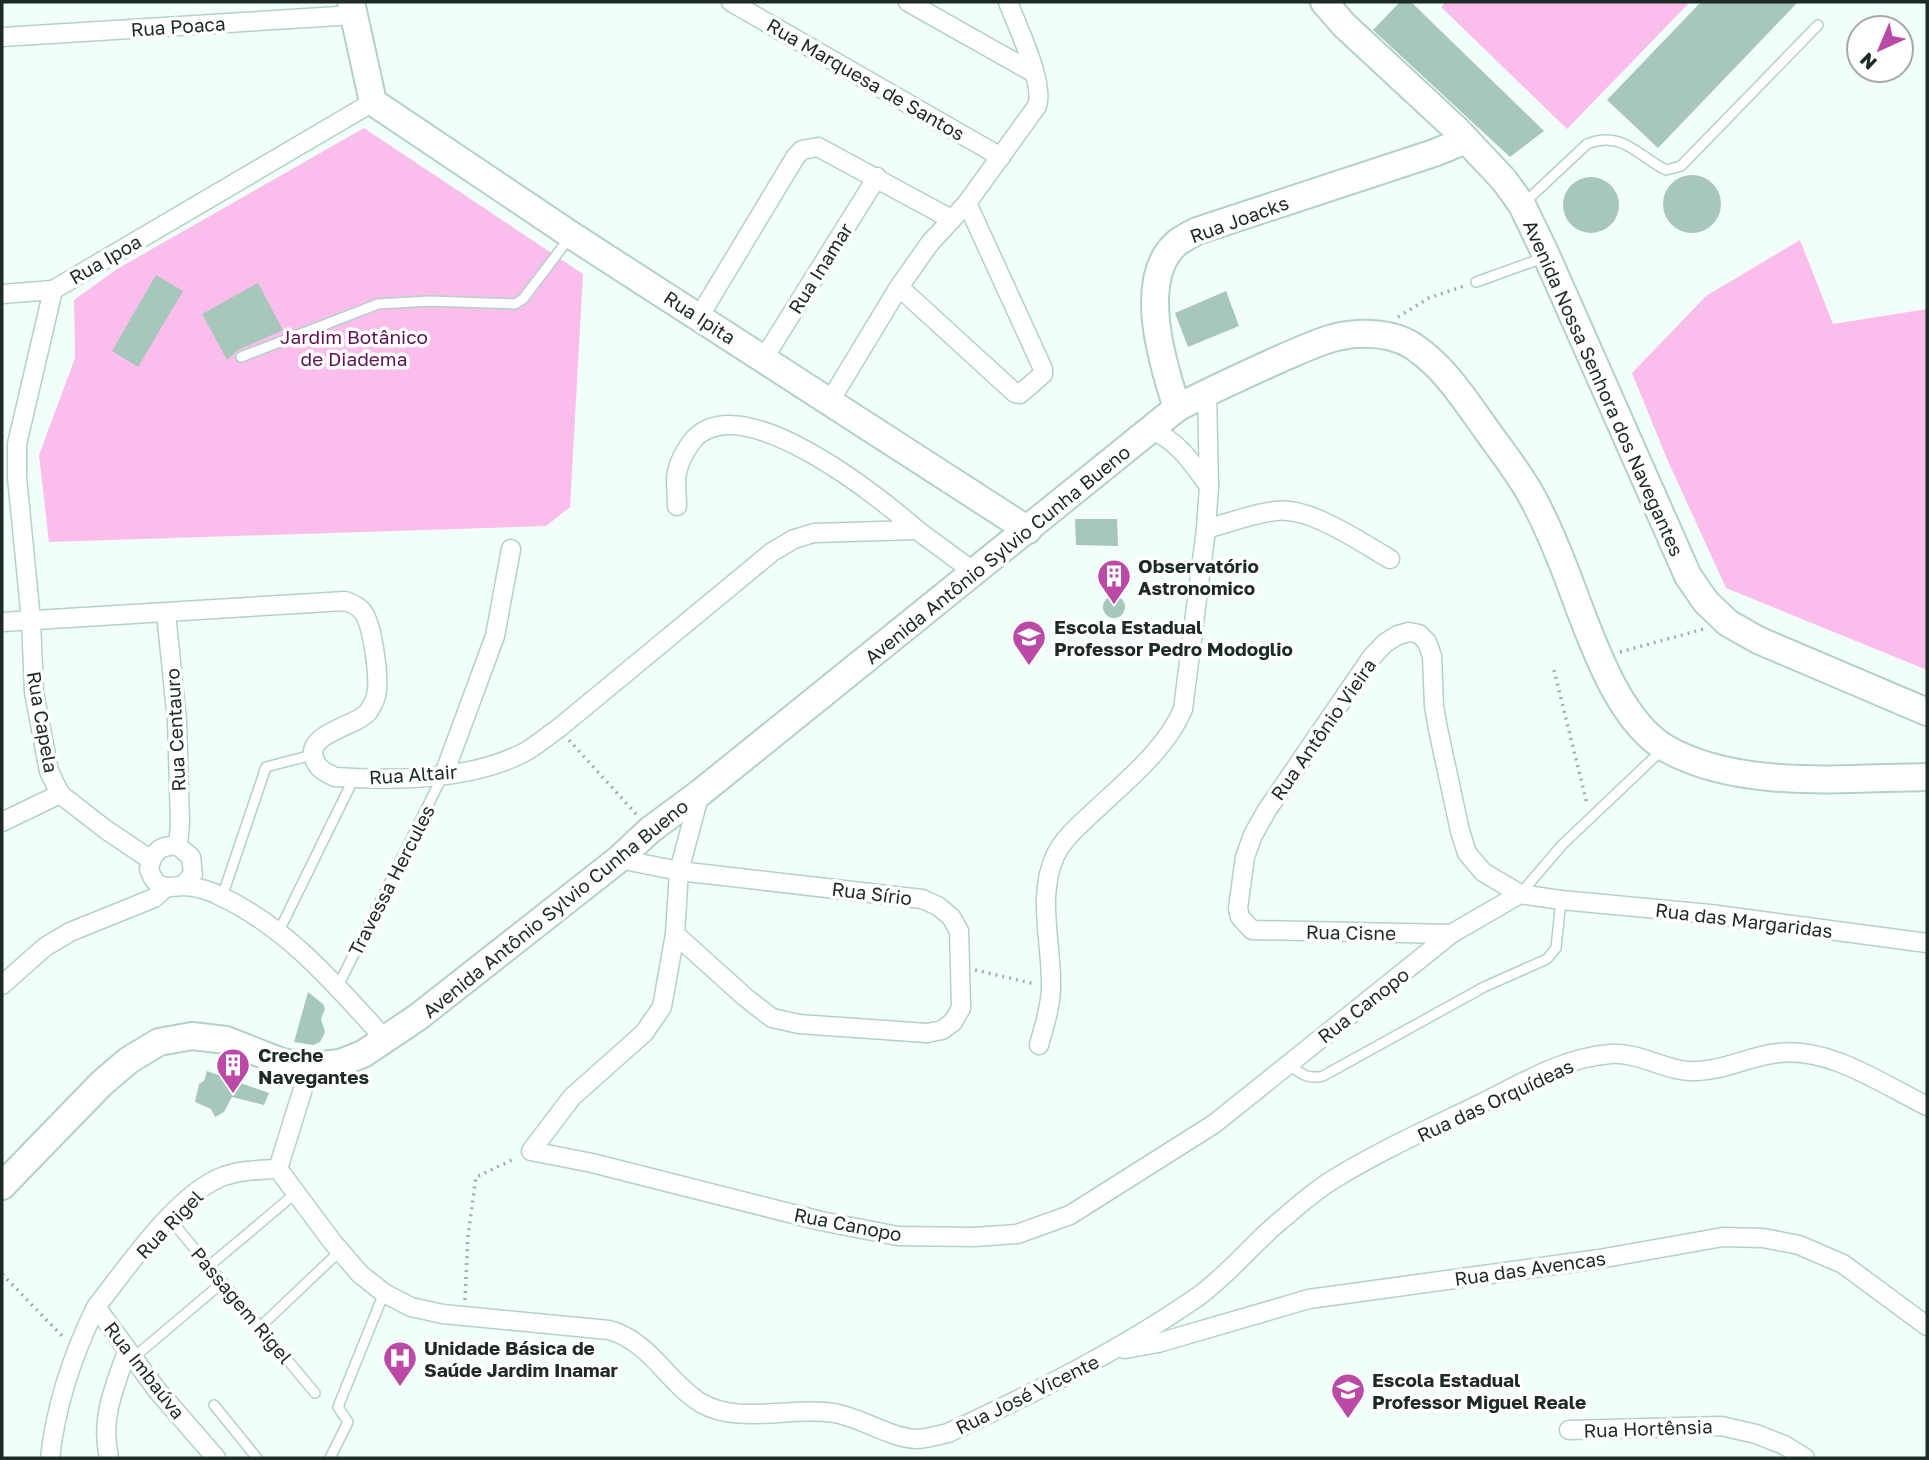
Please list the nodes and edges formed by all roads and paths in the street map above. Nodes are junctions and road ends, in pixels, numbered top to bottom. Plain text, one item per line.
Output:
1 (731, 2) edge
2 (908, 2) edge
3 (1008, 2) edge
4 (1324, 2) edge
5 (353, 8) edge
6 (1818, 24) dead end
7 (2, 37) edge
8 (1034, 73) junction
9 (373, 102) junction
10 (1466, 140) junction
11 (1001, 157) junction
12 (877, 177) junction
13 (967, 203) junction
14 (1522, 205) junction
15 (951, 219) junction
16 (571, 235) junction
17 (1548, 257) junction
18 (1475, 282) joint
19 (899, 287) junction
20 (53, 290) junction
21 (2, 295) edge
22 (699, 317) junction
23 (1384, 334) junction
24 (241, 358) dead end
25 (764, 358) junction
26 (1207, 392) junction
27 (830, 401) junction
28 (1177, 408) junction
29 (1152, 430) junction
30 (1209, 486) junction
31 (677, 506) dead end
32 (1206, 529) junction
33 (918, 530) junction
34 (1028, 530) junction
35 (511, 549) dead end
36 (1390, 559) dead end
37 (974, 572) junction
38 (166, 613) junction
39 (31, 620) junction
40 (2, 622) edge
41 (1728, 623) junction
42 (1598, 659) junction
43 (1554, 670) dead end
44 (1927, 712) edge
45 (559, 728) junction
46 (1664, 748) junction
47 (313, 755) junction
48 (443, 774) junction
49 (1927, 777) edge
50 (354, 778) junction
51 (699, 793) junction
52 (60, 794) junction
53 (1591, 817) junction
54 (2, 822) edge
55 (650, 830) junction
56 (178, 846) junction
57 (619, 859) junction
58 (150, 860) junction
59 (194, 865) junction
60 (679, 871) junction
61 (173, 887) junction
62 (1520, 894) junction
63 (219, 895) junction
64 (1561, 900) junction
65 (1252, 930) joint
66 (278, 933) junction
67 (675, 934) junction
68 (1451, 934) junction
69 (1927, 943) edge
70 (960, 967) junction
71 (2, 985) edge
72 (338, 986) junction
73 (1051, 988) junction
74 (384, 1038) junction
75 (1039, 1045) dead end
76 (1288, 1064) junction
77 (310, 1066) junction
78 (1927, 1106) edge
79 (531, 1151) junction
80 (278, 1169) junction
81 (2, 1186) edge
82 (296, 1193) junction
83 (169, 1218) junction
84 (340, 1251) junction
85 (209, 1266) junction
86 (2, 1274) edge
87 (223, 1282) junction
88 (384, 1293) junction
89 (96, 1307) junction
90 (465, 1316) junction
91 (1927, 1326) edge
92 (260, 1327) junction
93 (63, 1337) dead end
94 (1115, 1351) junction
95 (130, 1355) junction
96 (315, 1393) dead end
97 (214, 1405) dead end
98 (1569, 1430) dead end
99 (50, 1458) edge
100 (110, 1458) edge
101 (216, 1458) edge
102 (257, 1458) edge
103 (330, 1458) edge
104 (1805, 1458) edge

1 - 11 street, Rua Marquesa de Santos
2 - 8 street
3 - 8 street
4 - 10 main road, Avenida Nossa Senhora dos Navegantes
5 - 7 street, Rua Poaca
5 - 9 main road
6 - 14 lane
8 - 11 street
9 - 16 main road, Rua Ipita
9 - 20 street, Rua Ipoa
10 - 14 main road, Avenida Nossa Senhora dos Navegantes
10 - 28 main road, Rua Joacks
11 - 13 street
12 - 15 street
12 - 22 street
12 - 25 street, Rua Inamar
13 - 15 street
13 - 19 street
14 - 17 main road, Avenida Nossa Senhora dos Navegantes
15 - 19 street
16 - 22 main road, Rua Ipita
16 - 24 lane
17 - 18 lane
17 - 41 main road, Avenida Nossa Senhora dos Navegantes
18 - 23 path
19 - 27 street
20 - 21 street
20 - 39 street, Rua Ipoa
22 - 25 main road, Rua Ipita
23 - 26 main road, Avenida Antônio Sylvio Cunha Bueno
23 - 42 main road, Avenida Antônio Sylvio Cunha Bueno
25 - 27 main road, Rua Ipita
26 - 28 main road, Avenida Antônio Sylvio Cunha Bueno
26 - 30 street
27 - 34 main road, Rua Ipita
28 - 29 main road, Avenida Antônio Sylvio Cunha Bueno
29 - 30 street
29 - 34 main road, Avenida Antônio Sylvio Cunha Bueno
30 - 32 street
31 - 33 street
32 - 36 street
32 - 73 street
33 - 37 street
33 - 45 street, Rua Altair
34 - 37 main road, Avenida Antônio Sylvio Cunha Bueno
35 - 48 street
37 - 51 main road, Avenida Antônio Sylvio Cunha Bueno
38 - 39 street
38 - 47 street
38 - 56 street, Rua Centauro
39 - 40 street
39 - 52 street, Rua Capela
41 - 42 path
41 - 44 main road, Avenida Nossa Senhora dos Navegantes
42 - 46 main road, Avenida Antônio Sylvio Cunha Bueno
43 - 53 path
45 - 48 street, Rua Altair
45 - 55 path
46 - 49 main road, Avenida Antônio Sylvio Cunha Bueno
46 - 53 lane
47 - 50 street, Rua Altair
47 - 63 lane
48 - 50 street, Rua Altair
48 - 72 lane, Travessa Hercules
50 - 66 lane
51 - 55 main road, Avenida Antônio Sylvio Cunha Bueno
51 - 60 street
52 - 54 street
52 - 58 street, Rua Capela
53 - 62 lane
55 - 57 main road, Avenida Antônio Sylvio Cunha Bueno
56 - 58 street
56 - 59 street
57 - 60 street, Rua Sírio
57 - 74 main road, Avenida Antônio Sylvio Cunha Bueno
58 - 61 street
59 - 61 street
59 - 63 street
60 - 67 street
60 - 70 street, Rua Sírio
61 - 63 street
61 - 71 street
62 - 64 street, Rua das Margaridas
62 - 65 street, Rua Antônio Vieira
62 - 68 street, Rua Canopo
63 - 66 street
64 - 69 street, Rua das Margaridas
64 - 76 lane
65 - 68 street, Rua Cisne
66 - 72 street
67 - 70 street, Rua Sírio
67 - 79 street
68 - 76 street, Rua Canopo
70 - 73 path
72 - 74 street
73 - 75 street
74 - 77 main road, Avenida Antônio Sylvio Cunha Bueno
76 - 79 street, Rua Canopo
77 - 80 street
77 - 81 main road, Avenida Antônio Sylvio Cunha Bueno
78 - 94 street, Rua das Orquídeas
79 - 90 path
80 - 82 street, Rua José Vicente
80 - 83 street, Rua Rigel
82 - 84 street, Rua José Vicente
82 - 85 lane
83 - 85 lane, Passagem Rigel
83 - 89 street, Rua Rigel
84 - 88 street, Rua José Vicente
84 - 92 lane
85 - 87 lane, Passagem Rigel
86 - 93 path
87 - 92 lane, Passagem Rigel
87 - 95 lane
88 - 90 street, Rua José Vicente
88 - 103 lane
89 - 95 street, Rua Imbaúva
89 - 99 street, Rua Imbaúva
90 - 94 street, Rua José Vicente
91 - 94 street, Rua das Avencas
92 - 96 lane, Passagem Rigel
95 - 100 street
95 - 101 street, Rua Imbaúva
97 - 102 lane
98 - 104 street, Rua Hortênsia

